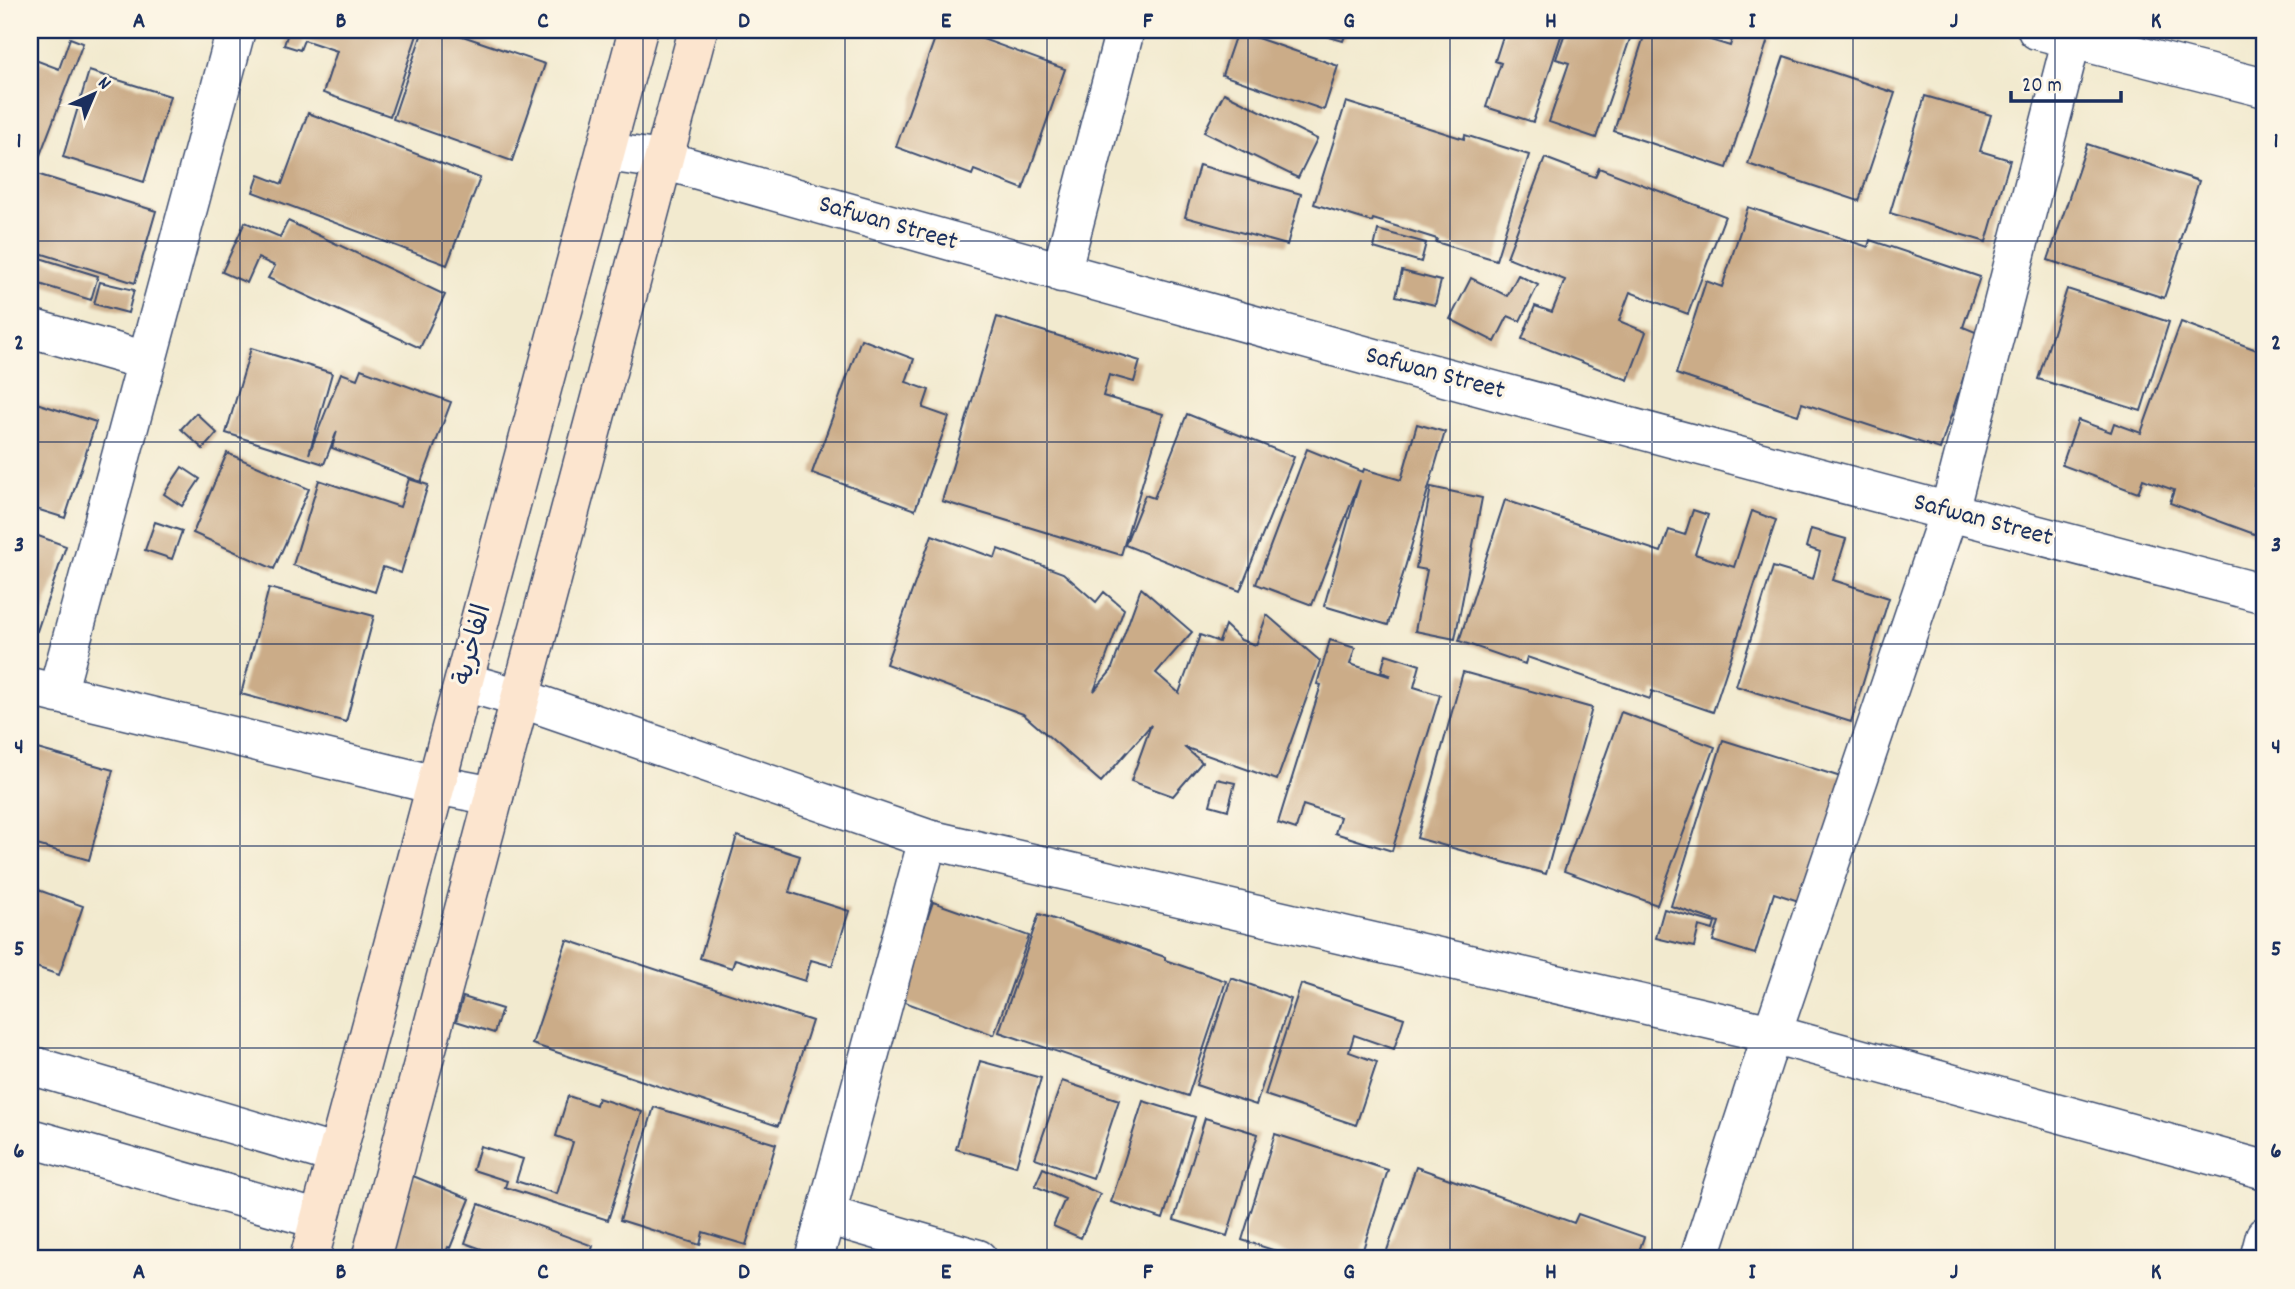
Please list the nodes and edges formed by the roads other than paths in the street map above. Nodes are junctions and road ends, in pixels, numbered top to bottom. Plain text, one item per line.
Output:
1 (638, 30) edge
2 (698, 30) edge
3 (1125, 30) edge
4 (232, 31) edge
5 (2061, 33) edge
6 (2265, 88) edge
7 (606, 152) junction
8 (663, 160) junction
9 (1061, 273) junction
10 (30, 328) edge
11 (147, 361) junction
12 (1948, 513) junction
13 (2265, 594) edge
14 (464, 682) junction
15 (43, 690) edge
16 (520, 698) junction
17 (436, 785) junction
18 (494, 796) junction
19 (928, 839) junction
20 (1772, 1034) junction
21 (30, 1065) edge
22 (30, 1138) edge
23 (337, 1155) junction
24 (2265, 1170) edge
25 (826, 1214) junction
26 (320, 1220) junction
27 (2265, 1236) edge
28 (309, 1259) edge
29 (372, 1259) edge
30 (814, 1259) edge
31 (978, 1259) edge
32 (1699, 1259) edge
33 (2259, 1259) edge

1 - 7 street, الفاخرية
2 - 8 street
3 - 9 street
4 - 11 street
5 - 6 street
5 - 12 street
7 - 8 street, Safwan Street
7 - 14 street, الفاخرية
8 - 9 street, Safwan Street
8 - 16 street
9 - 12 street, Safwan Street
10 - 11 street
11 - 15 street
12 - 13 street, Safwan Street
12 - 20 street
14 - 16 street
14 - 17 street, الفاخرية
15 - 17 street
16 - 18 street
16 - 19 street
17 - 18 street
17 - 23 street, الفاخرية
18 - 29 street
19 - 20 street
19 - 25 street
20 - 24 street
20 - 32 street
21 - 23 street
22 - 26 street
23 - 26 street, الفاخرية
25 - 30 street
25 - 31 street
26 - 28 street, الفاخرية
27 - 33 street

